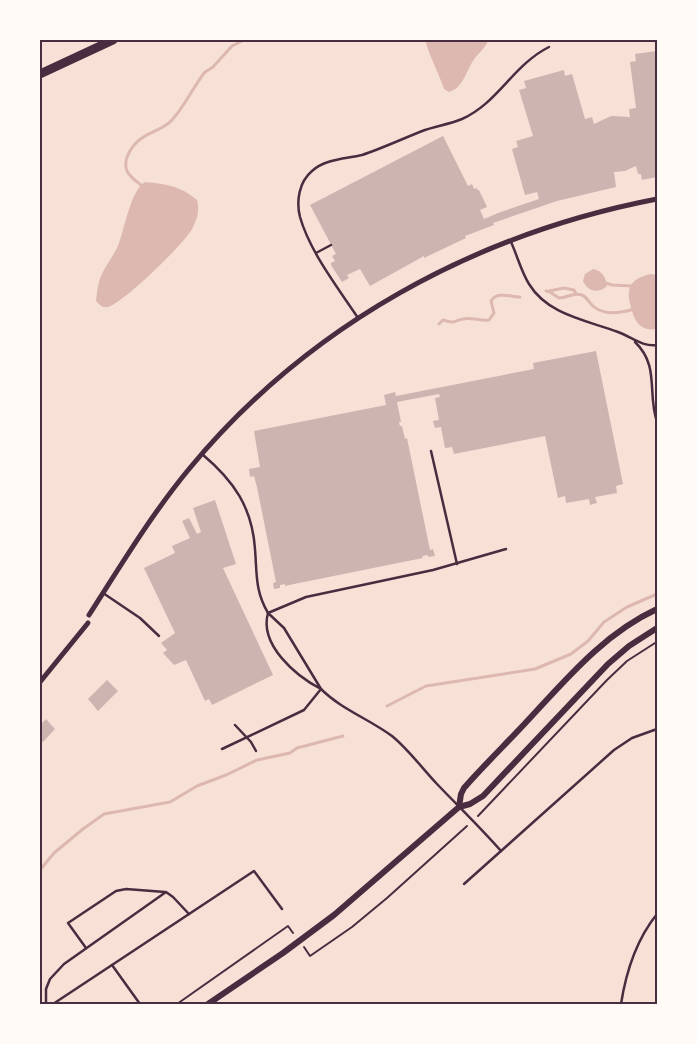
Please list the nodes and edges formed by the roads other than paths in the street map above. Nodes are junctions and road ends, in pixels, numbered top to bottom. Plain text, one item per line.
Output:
1 (113, 40) edge
2 (549, 47) dead end
3 (40, 74) edge
4 (657, 199) edge
5 (510, 240) junction
6 (331, 245) dead end
7 (316, 253) junction
8 (358, 318) junction
9 (630, 338) junction
10 (657, 345) edge
11 (657, 422) edge
12 (431, 451) dead end
13 (202, 454) junction
14 (506, 549) dead end
15 (457, 564) junction
16 (103, 593) junction
17 (657, 609) edge
18 (268, 613) junction
19 (89, 615) dead end
20 (88, 623) dead end
21 (657, 628) edge
22 (159, 636) dead end
23 (40, 682) edge
24 (321, 689) junction
25 (235, 725) dead end
26 (657, 729) edge
27 (247, 737) junction
28 (222, 749) dead end
29 (256, 751) dead end
30 (459, 807) junction
31 (501, 851) junction
32 (464, 884) dead end
33 (166, 892) junction
34 (282, 909) dead end
35 (189, 914) junction
36 (657, 914) edge
37 (86, 948) junction
38 (112, 964) junction
39 (46, 1004) edge
40 (53, 1004) edge
41 (140, 1004) edge
42 (208, 1004) edge
43 (621, 1004) edge

1 - 3 highway
2 - 7 lane
4 - 5 street
5 - 8 street
5 - 9 lane
6 - 7 lane
7 - 8 lane
8 - 13 street
9 - 10 lane
9 - 11 lane
12 - 15 lane
13 - 16 street
13 - 18 lane
14 - 15 lane
15 - 18 lane
16 - 19 street
16 - 22 lane
17 - 30 street
18 - 24 lane
18 - 24 lane
20 - 23 street
21 - 30 street
24 - 27 lane
24 - 30 lane
25 - 27 lane
26 - 31 lane
27 - 28 lane
27 - 29 lane
30 - 31 lane
30 - 42 street
31 - 32 lane
33 - 35 lane
33 - 37 lane
33 - 37 lane
34 - 35 lane
35 - 38 lane
36 - 43 lane
37 - 39 lane
38 - 40 lane
38 - 41 lane

